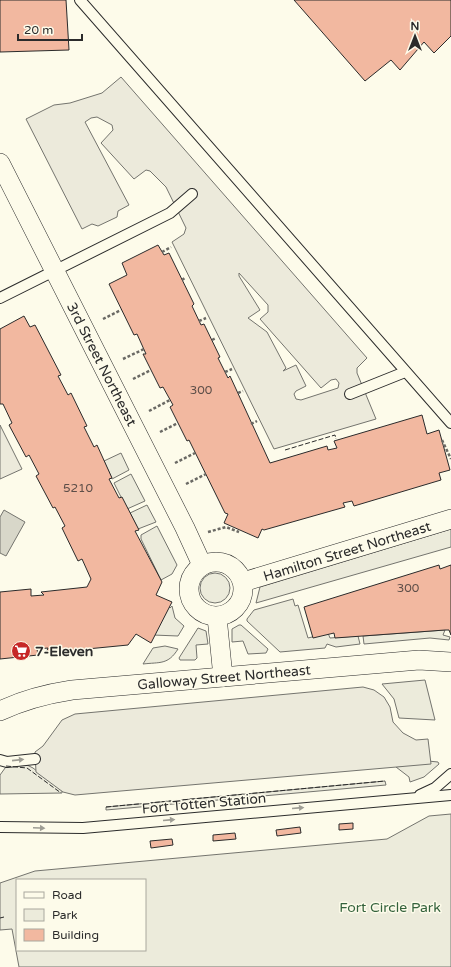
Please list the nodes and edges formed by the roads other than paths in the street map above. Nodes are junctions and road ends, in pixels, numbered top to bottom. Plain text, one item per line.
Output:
1 (80, 0) edge
2 (0, 163) edge
3 (192, 194) dead end
4 (55, 271) junction
5 (0, 298) edge
6 (405, 372) junction
7 (350, 394) dead end
8 (451, 423) edge
9 (451, 519) edge
10 (202, 566) junction
11 (242, 582) junction
12 (217, 617) junction
13 (451, 662) edge
14 (223, 677) junction
15 (0, 711) edge
16 (36, 759) dead end
17 (0, 760) edge
18 (451, 774) edge
19 (451, 794) edge
20 (410, 798) junction
21 (0, 827) edge

1 - 6 lane
2 - 4 street, 3rd Street Northeast
3 - 4 lane
4 - 5 lane
4 - 10 street, 3rd Street Northeast
6 - 7 lane
6 - 8 lane
9 - 11 street, Hamilton Street Northeast
10 - 11 street
10 - 12 street
11 - 12 street
12 - 14 street
13 - 14 street, Galloway Street Northeast
14 - 15 street, Galloway Street Northeast
17 -> 16 lane
18 - 20 lane, Fort Totten Station
19 - 20 lane, Fort Totten Station
21 -> 20 lane, Fort Totten Station

